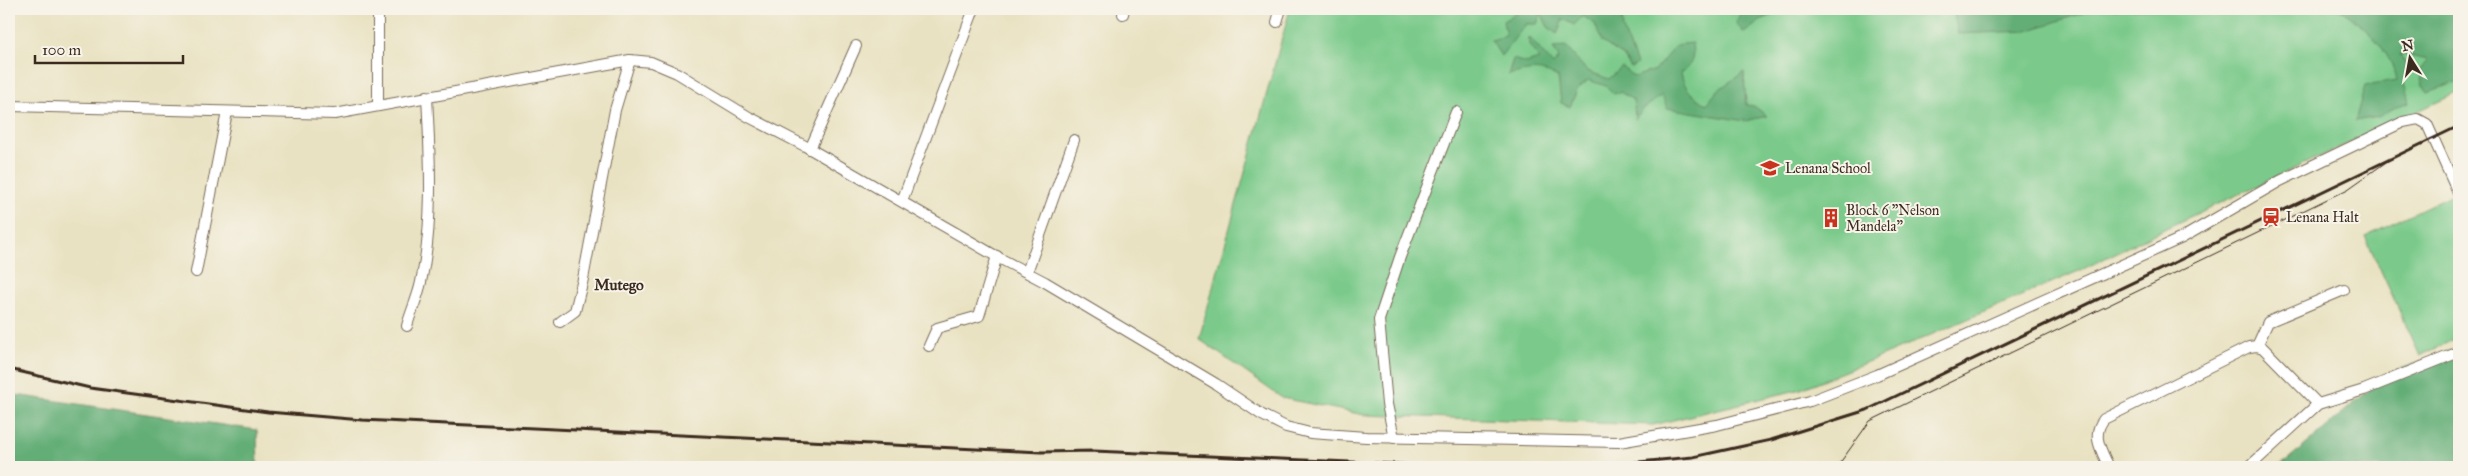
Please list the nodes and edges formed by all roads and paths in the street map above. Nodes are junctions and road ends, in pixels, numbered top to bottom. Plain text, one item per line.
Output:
1 (378, 9) edge
2 (974, 9) edge
3 (1281, 9) edge
4 (1277, 22) dead end
5 (856, 46) dead end
6 (630, 60) junction
7 (427, 96) junction
8 (9, 106) edge
9 (378, 106) junction
10 (227, 112) junction
11 (1456, 112) dead end
12 (1074, 140) dead end
13 (810, 149) junction
14 (2459, 195) edge
15 (902, 201) junction
16 (997, 256) junction
17 (196, 272) dead end
18 (1027, 272) junction
19 (2344, 290) dead end
20 (560, 322) dead end
21 (407, 326) dead end
22 (929, 346) dead end
23 (2258, 346) junction
24 (2459, 352) edge
25 (2318, 404) junction
26 (1394, 438) junction
27 (2109, 467) edge
28 (2249, 467) edge

1 - 9 street
2 - 15 street
3 - 4 street
5 - 13 street
6 - 7 street
6 - 13 street
6 - 20 street
7 - 9 street
7 - 21 street
8 - 10 street
9 - 10 street
10 - 17 street
11 - 26 street
12 - 18 street
13 - 15 street
14 - 26 street
15 - 16 street
16 - 18 street
16 - 22 street
18 - 26 street
19 - 23 street
23 - 25 street
23 - 27 street
24 - 25 street
25 - 28 street

